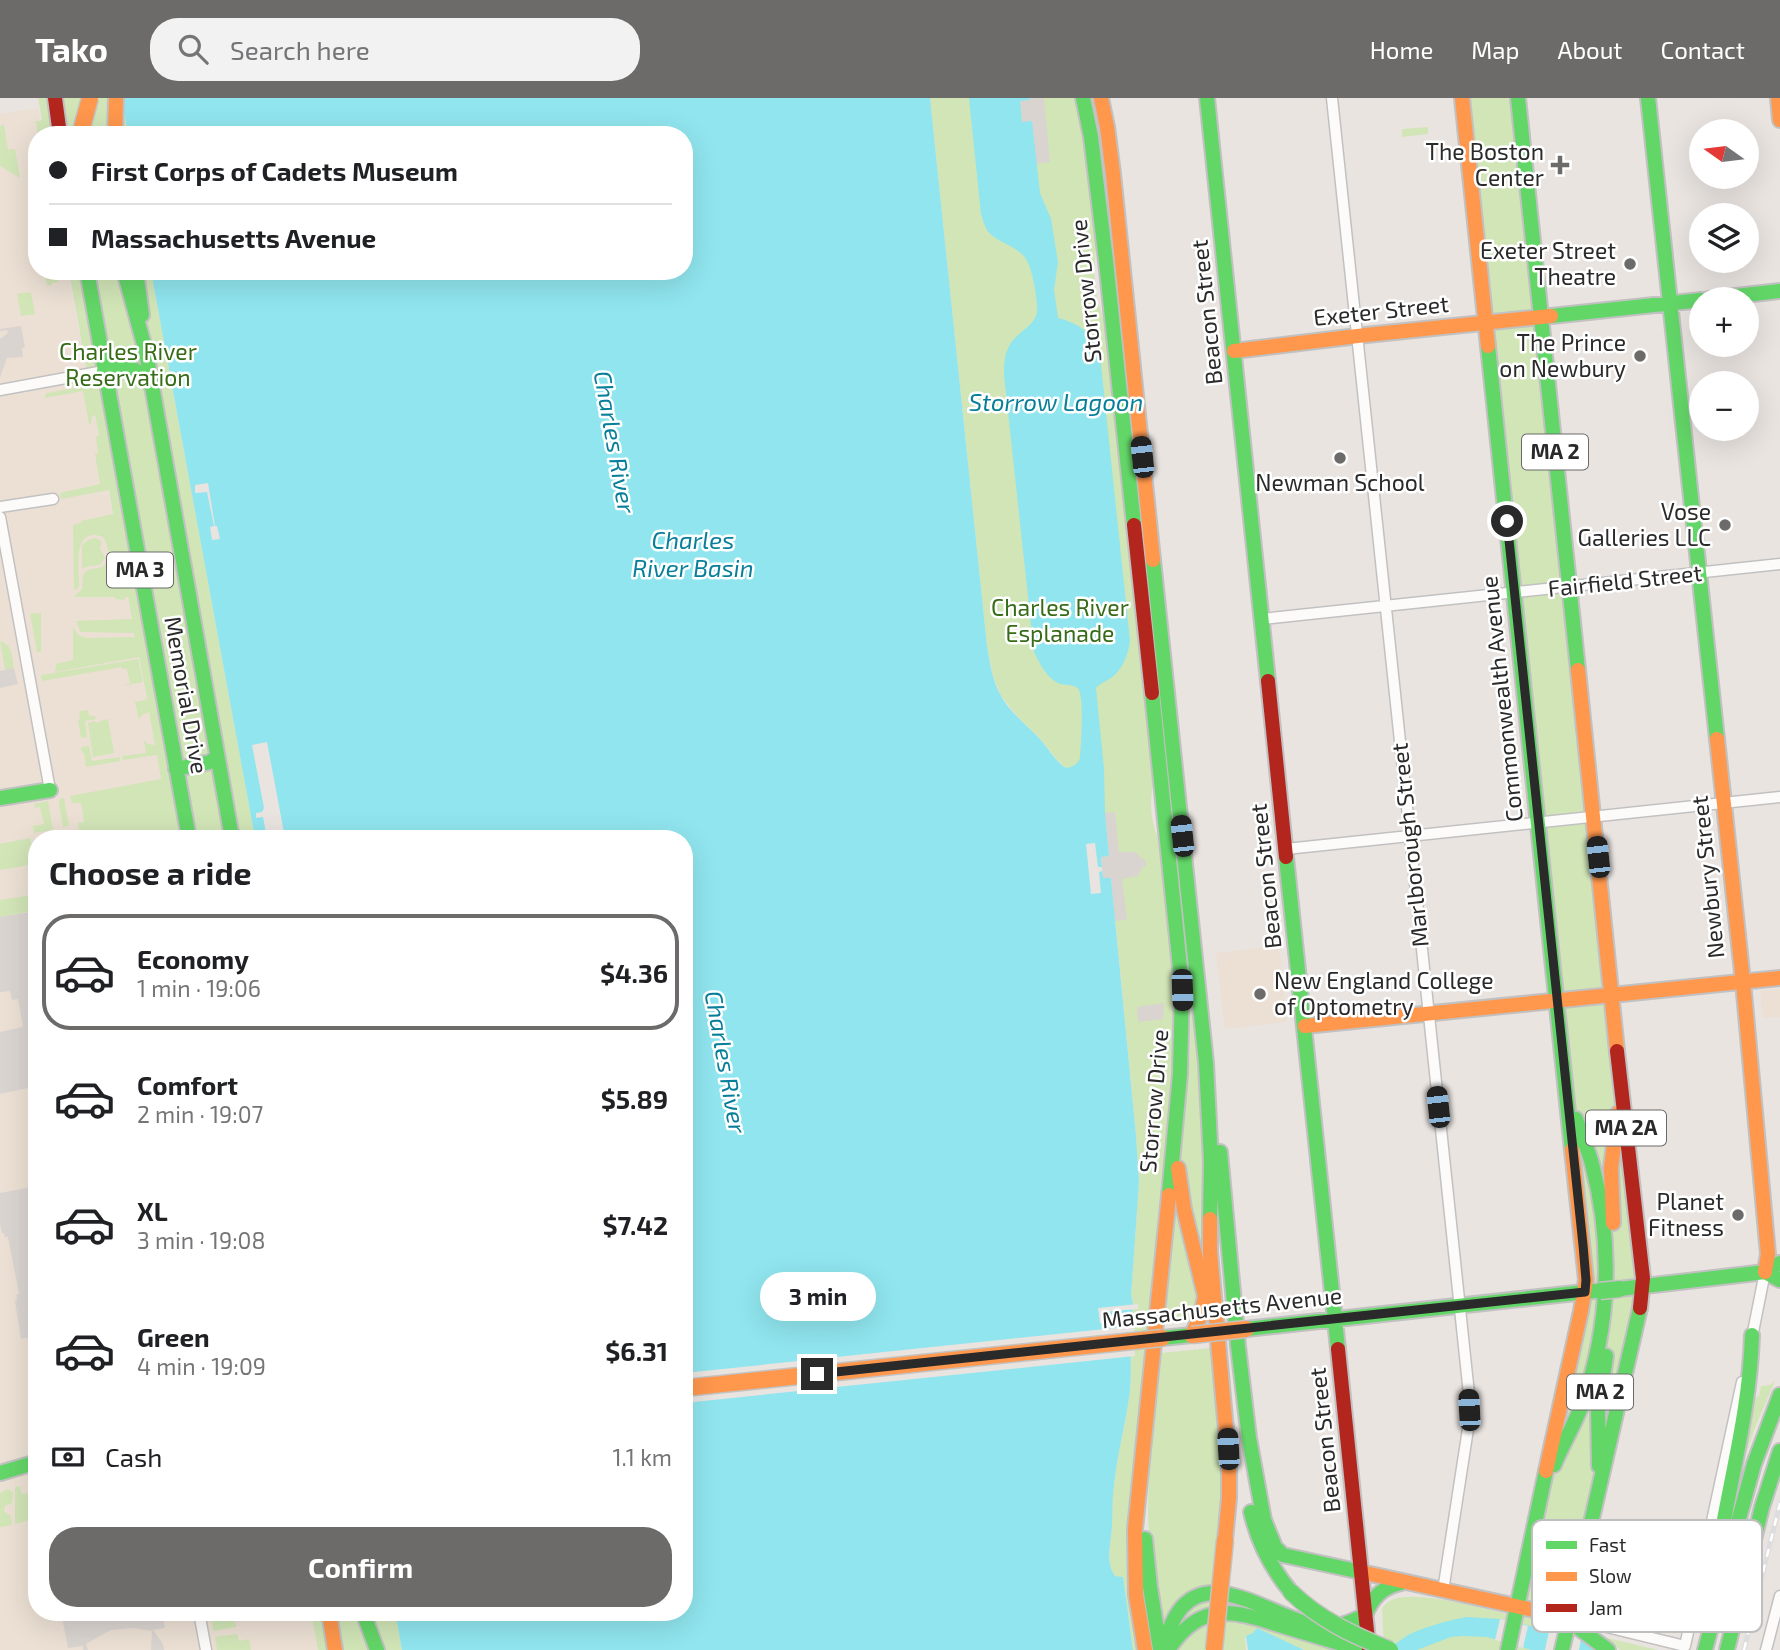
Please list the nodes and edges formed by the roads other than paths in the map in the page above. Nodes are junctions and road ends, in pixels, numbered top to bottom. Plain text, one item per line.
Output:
1 (55, 98) edge
2 (78, 98) edge
3 (90, 98) edge
4 (116, 98) edge
5 (1083, 98) edge
6 (1101, 98) edge
7 (1110, 98) edge
8 (1207, 98) edge
9 (1213, 98) edge
10 (1332, 98) edge
11 (1462, 98) edge
12 (1518, 98) edge
13 (1648, 98) edge
14 (1778, 98) edge
15 (1780, 120) edge
16 (59, 126) edge
17 (82, 126) edge
18 (86, 126) edge
19 (115, 126) edge
20 (1113, 174) junction
21 (89, 280) edge
22 (126, 280) edge
23 (137, 280) edge
24 (1780, 291) edge
25 (1759, 293) edge
26 (1689, 301) edge
27 (1671, 303) junction
28 (1541, 316) junction
29 (1486, 323) junction
30 (1358, 336) junction
31 (1234, 351) junction
32 (146, 352) junction
33 (104, 371) junction
34 (151, 385) junction
35 (0, 390) edge
36 (53, 499) dead end
37 (0, 507) edge
38 (0, 517) edge
39 (1780, 564) edge
40 (1699, 573) junction
41 (1569, 587) junction
42 (1514, 593) junction
43 (1386, 606) junction
44 (1262, 619) junction
45 (217, 757) junction
46 (176, 769) junction
47 (50, 790) joint
48 (1780, 797) edge
49 (0, 798) edge
50 (1723, 803) junction
51 (1594, 817) junction
52 (1538, 822) junction
53 (187, 830) edge
54 (231, 830) edge
55 (1409, 836) junction
56 (1286, 849) junction
57 (1780, 978) edge
58 (1743, 982) junction
59 (1612, 995) junction
60 (1558, 1000) junction
61 (1429, 1014) junction
62 (1304, 1026) junction
63 (1205, 1048) junction
64 (1620, 1075) junction
65 (1566, 1086) junction
66 (1174, 1140) junction
67 (1780, 1263) edge
68 (1765, 1272) junction
69 (1780, 1280) edge
70 (1643, 1286) junction
71 (1593, 1291) junction
72 (1459, 1305) junction
73 (1335, 1319) junction
74 (1192, 1335) junction
75 (1752, 1335) junction
76 (693, 1387) edge
77 (1780, 1395) edge
78 (1249, 1438) junction
79 (1780, 1451) edge
80 (28, 1465) edge
81 (0, 1473) edge
82 (1139, 1486) junction
83 (1598, 1496) junction
84 (1539, 1508) junction
85 (1536, 1520) edge
86 (1592, 1520) edge
87 (1712, 1520) edge
88 (1724, 1520) edge
89 (1738, 1520) edge
90 (1759, 1520) edge
91 (1532, 1540) edge
92 (1362, 1572) junction
93 (1404, 1582) junction
94 (1443, 1591) junction
95 (1780, 1596) edge
96 (1516, 1613) junction
97 (1532, 1614) edge
98 (1365, 1615) junction
99 (201, 1621) edge
100 (330, 1621) edge
101 (342, 1621) edge
102 (367, 1621) edge
103 (374, 1621) edge
104 (1177, 1626) junction
105 (1584, 1632) edge
106 (1628, 1632) edge
107 (1688, 1632) edge
108 (1710, 1632) edge
109 (1731, 1632) edge
110 (1508, 1648) edge
111 (1367, 1649) edge
112 (206, 1650) edge
113 (335, 1650) edge
114 (341, 1650) edge
115 (378, 1650) edge
116 (1145, 1650) edge
117 (1161, 1650) edge
118 (1168, 1650) edge
119 (1214, 1650) edge
120 (1390, 1650) edge
121 (1608, 1650) edge
122 (1705, 1650) edge
123 (1727, 1650) edge
124 (1766, 1650) edge

1 - 16 main road
2 - 18 main road
3 - 17 main road, bridge
4 - 19 main road
5 - 66 main road, Storrow Drive
6 - 20 main road, Storrow Drive
7 - 20 main road
8 - 9 main road
8 - 31 main road, Beacon Street
10 - 30 street, Marlborough Street
11 - 29 main road, Commonwealth Avenue / MA 2
12 - 28 main road, MA 2
13 - 27 main road, Newbury Street
14 - 15 main road
20 - 63 main road, Storrow Drive
21 - 33 main road, Memorial Drive / MA 3
22 - 32 main road, Memorial Drive / MA 3
23 - 32 main road, Memorial Drive
24 - 25 main road
26 - 27 main road, Exeter Street
27 - 28 main road, Exeter Street
27 - 40 main road, Newbury Street
28 - 29 main road, Exeter Street
28 - 41 main road, MA 2
29 - 30 main road, Exeter Street
29 - 42 main road, Commonwealth Avenue / MA 2
30 - 31 main road, Exeter Street
30 - 43 street, Marlborough Street
31 - 44 main road, Beacon Street
32 - 34 main road, Memorial Drive / MA 3
33 - 34 main road
33 - 35 street
33 - 46 main road, Memorial Drive / MA 3
34 - 45 main road, Memorial Drive / MA 3
36 - 37 street
38 - 47 street
39 - 40 street, Fairfield Street
40 - 41 street, Fairfield Street
40 - 50 main road, Newbury Street
41 - 42 street, Fairfield Street
41 - 51 main road, MA 2
42 - 43 street, Fairfield Street
42 - 52 main road, Commonwealth Avenue / MA 2
43 - 44 street, Fairfield Street
43 - 55 street, Marlborough Street
44 - 56 main road, Beacon Street
45 - 46 main road
45 - 54 main road, Memorial Drive / MA 3
46 - 53 main road, Memorial Drive / MA 3
47 - 49 main road
48 - 50 street
50 - 51 street
50 - 58 main road, Newbury Street
51 - 52 street
51 - 59 main road, MA 2
52 - 55 street
52 - 60 main road, Commonwealth Avenue / MA 2
55 - 56 street
55 - 61 street, Marlborough Street
56 - 62 main road, Beacon Street
57 - 58 main road
58 - 59 main road
58 - 68 main road, Newbury Street
59 - 60 main road
59 - 64 main road, MA 2
60 - 61 main road
60 - 65 main road, Commonwealth Avenue / MA 2
61 - 62 main road
61 - 72 street, Marlborough Street
62 - 73 main road, Beacon Street
63 - 78 main road
63 - 119 main road, Storrow Drive, bridge
64 - 70 main road, MA 2A
64 - 83 main road, MA 2
65 - 71 main road, Commonwealth Avenue / MA 2A
65 - 84 main road, Commonwealth Avenue / MA 2
66 - 74 main road
66 - 82 main road, Storrow Drive
67 - 68 main road, Massachusetts Avenue
68 - 69 main road
68 - 70 main road, Massachusetts Avenue
68 - 75 street, Newbury Street
70 - 71 main road, Massachusetts Avenue, bridge
70 - 83 main road
71 - 72 main road, Massachusetts Avenue
71 - 84 main road, Commonwealth Avenue
72 - 73 main road, Massachusetts Avenue
72 - 94 street, Marlborough Street
73 - 74 main road, Massachusetts Avenue, bridge
73 - 92 main road, Beacon Street
74 - 76 main road, Massachusetts Avenue, bridge
75 - 87 street, Newbury Street
75 - 88 main road
77 - 89 main road
78 - 92 main road
78 - 120 main road, bridge
79 - 90 main road
80 - 81 main road
82 - 116 main road, Storrow Drive
82 - 117 main road
83 - 86 main road, MA 2
84 - 85 main road, Commonwealth Avenue / MA 2
91 - 96 main road, Commonwealth Avenue / MA 2
92 - 93 main road
92 - 98 main road, Beacon Street
93 - 94 main road
93 - 98 main road
94 - 96 main road
95 - 124 street
96 - 97 main road
96 - 110 main road, Commonwealth Avenue / MA 2
98 - 104 main road
98 - 111 main road, Beacon Street
99 - 112 street
100 - 113 main road
101 - 114 main road
102 - 115 main road
103 - 115 main road
104 - 111 main road
104 - 117 main road
104 - 118 main road
105 - 121 main road
106 - 107 street, Newbury Street
108 - 122 main road
109 - 123 main road

